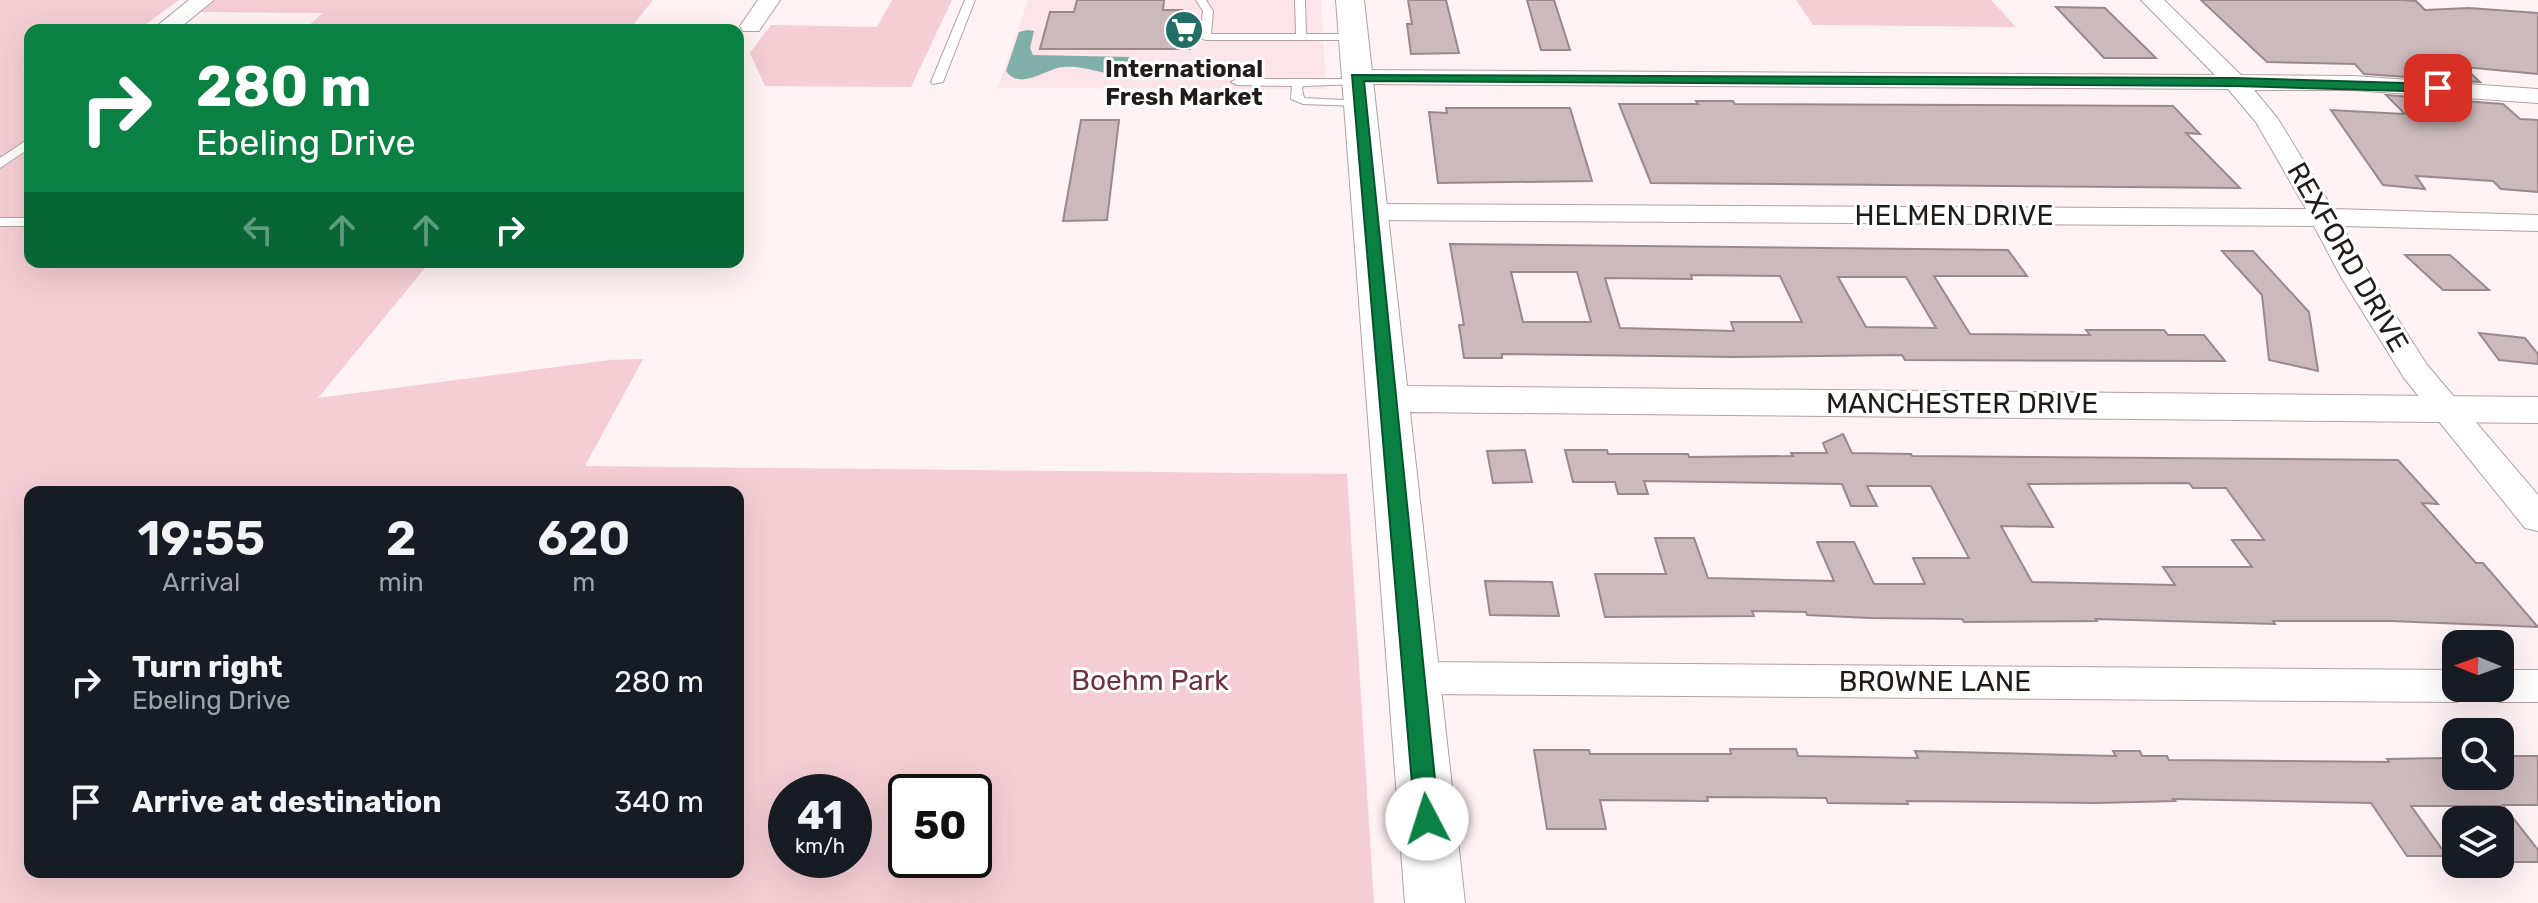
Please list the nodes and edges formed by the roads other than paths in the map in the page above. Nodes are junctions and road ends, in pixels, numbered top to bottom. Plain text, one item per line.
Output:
1 (203, 0) edge
2 (769, 0) edge
3 (970, 0) edge
4 (1201, 0) edge
5 (1300, 0) edge
6 (2152, 0) edge
7 (171, 24) edge
8 (751, 26) dead end
9 (1301, 37) junction
10 (1355, 60) edge
11 (937, 82) dead end
12 (1237, 82) dead end
13 (2235, 82) junction
14 (1300, 83) junction
15 (2538, 96) edge
16 (24, 146) edge
17 (0, 164) edge
18 (1369, 212) junction
19 (2323, 218) junction
20 (0, 222) edge
21 (24, 222) edge
22 (2538, 223) edge
23 (1386, 399) junction
24 (2442, 408) junction
25 (2538, 410) edge
26 (2538, 519) edge
27 (1414, 678) junction
28 (2442, 686) edge
29 (2514, 686) edge
30 (2538, 686) edge
31 (1435, 903) edge

1 - 7 street
2 - 8 street
3 - 11 lane
4 - 9 lane
5 - 9 lane
6 - 13 street, REXFORD DRIVE
9 - 10 lane
10 - 13 street
10 - 14 lane
10 - 14 lane
10 - 18 main road
12 - 14 lane
13 - 15 street
13 - 19 street, REXFORD DRIVE
16 - 17 lane
18 - 19 street, HELMEN DRIVE
18 - 23 main road
19 - 22 street, HELMEN DRIVE
19 - 24 street, REXFORD DRIVE
20 - 21 lane
23 - 24 main road, MANCHESTER DRIVE
23 - 27 main road
24 - 25 main road, MANCHESTER DRIVE
24 - 26 street, REXFORD DRIVE
27 - 28 street, BROWNE LANE
27 - 31 main road
29 - 30 street

